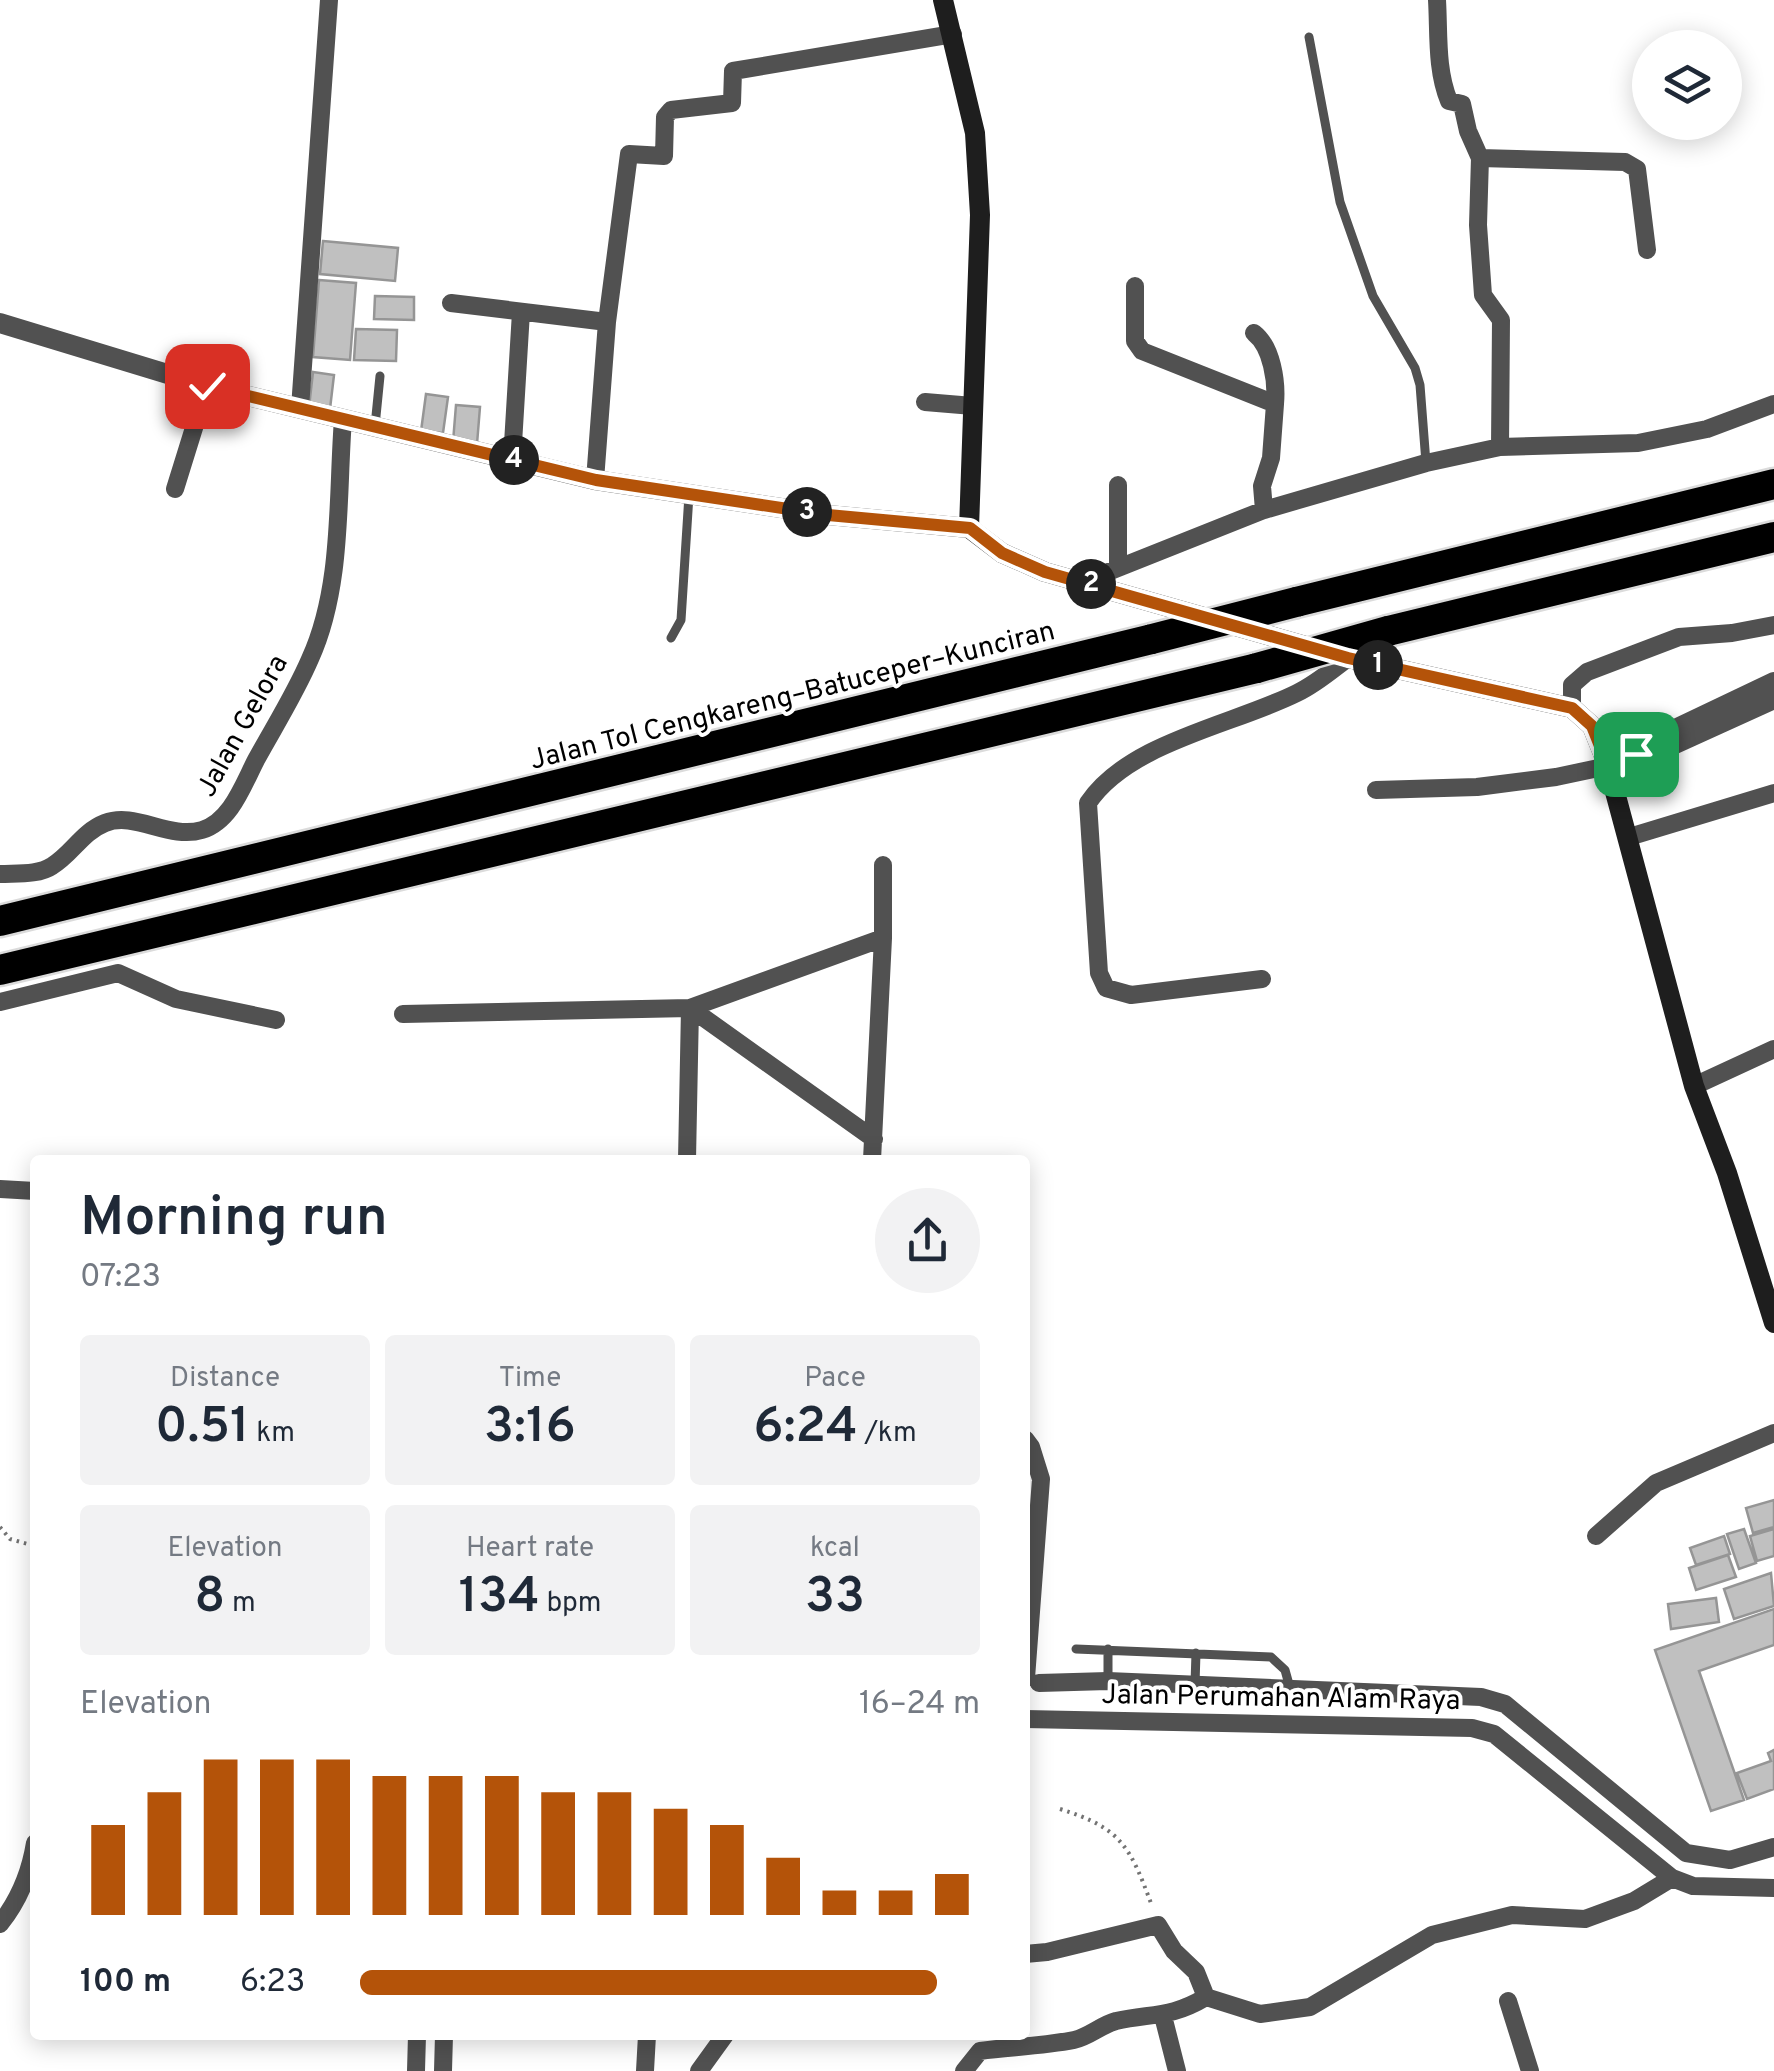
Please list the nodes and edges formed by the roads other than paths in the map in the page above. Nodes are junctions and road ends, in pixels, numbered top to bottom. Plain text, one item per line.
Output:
1 (329, 0) edge
2 (943, 0) edge
3 (1437, 0) edge
4 (953, 34) junction
5 (1310, 37) dead end
6 (1480, 158) junction
7 (1647, 250) dead end
8 (1135, 286) dead end
9 (451, 304) dead end
10 (521, 312) junction
11 (0, 322) edge
12 (607, 322) junction
13 (1254, 334) dead end
14 (380, 376) dead end
15 (207, 386) junction
16 (924, 402) dead end
17 (1275, 404) junction
18 (1774, 404) edge
19 (973, 406) junction
20 (300, 408) junction
21 (343, 419) junction
22 (374, 428) junction
23 (1500, 447) junction
24 (512, 460) junction
25 (1426, 463) junction
26 (596, 480) junction
27 (1774, 484) edge
28 (1118, 485) dead end
29 (176, 489) dead end
30 (689, 494) junction
31 (1264, 510) junction
32 (970, 528) junction
33 (1774, 537) edge
34 (1118, 566) junction
35 (1084, 582) junction
36 (1774, 625) edge
37 (671, 638) dead end
38 (1348, 658) junction
39 (1774, 682) edge
40 (1774, 700) edge
41 (1572, 708) junction
42 (1636, 754) junction
43 (1608, 766) junction
44 (1376, 790) dead end
45 (1774, 793) edge
46 (1629, 837) junction
47 (883, 865) dead end
48 (0, 874) edge
49 (0, 922) edge
50 (883, 938) junction
51 (0, 970) edge
52 (1262, 979) dead end
53 (0, 1002) edge
54 (690, 1008) junction
55 (404, 1014) dead end
56 (276, 1020) dead end
57 (1774, 1049) edge
58 (1694, 1086) junction
59 (874, 1139) junction
60 (687, 1155) edge
61 (872, 1155) edge
62 (0, 1189) edge
63 (30, 1192) edge
64 (1774, 1323) edge
65 (1774, 1434) edge
66 (1030, 1446) edge
67 (1596, 1536) dead end
68 (1076, 1649) dead end
69 (1108, 1649) junction
70 (1196, 1653) junction
71 (1030, 1680) edge
72 (1108, 1681) junction
73 (1196, 1684) junction
74 (1290, 1688) junction
75 (1481, 1696) junction
76 (1030, 1718) edge
77 (1472, 1728) junction
78 (1774, 1847) edge
79 (30, 1869) edge
80 (1672, 1878) junction
81 (1774, 1888) edge
82 (0, 1924) edge
83 (1030, 1954) edge
84 (1206, 1997) junction
85 (1508, 2000) dead end
86 (1164, 2016) junction
87 (417, 2040) edge
88 (444, 2040) edge
89 (646, 2040) edge
90 (721, 2040) edge
91 (416, 2071) edge
92 (443, 2071) edge
93 (645, 2071) edge
94 (699, 2071) edge
95 (964, 2071) edge
96 (1177, 2071) edge
97 (1530, 2071) edge

1 - 20 street
2 - 4 main road
3 - 6 street
4 - 12 street
4 - 19 main road
5 - 25 lane
6 - 7 street
6 - 23 street
8 - 17 street
9 - 10 street
10 - 12 street
10 - 24 street
11 - 15 street
12 - 26 street
13 - 17 street
14 - 22 lane
15 - 20 street
15 - 29 street
16 - 19 street
17 - 31 street
18 - 23 street
19 - 32 main road
20 - 21 street
21 - 22 street
21 - 48 street, Jalan Gelora
22 - 24 street
23 - 25 street
24 - 26 street
25 - 31 street
26 - 30 street
27 - 49 highway, Jalan Tol Cengkareng–Batuceper–Kunciran, bridge
28 - 34 street
30 - 32 street
30 - 37 lane
31 - 34 street
32 - 35 main road
33 - 51 highway, bridge
34 - 35 street
35 - 38 main road
36 - 41 street
38 - 41 main road
38 - 52 street
39 - 42 street
40 - 42 street
41 - 43 main road
42 - 43 street
43 - 44 street
43 - 46 main road
45 - 46 street
46 - 58 main road
47 - 50 street
50 - 54 street
50 - 59 street
53 - 56 street
54 - 55 street
54 - 59 street
54 - 60 street
57 - 58 street
58 - 64 main road
59 - 61 street
62 - 63 street
65 - 67 street
66 - 71 street
68 - 69 lane
69 - 70 lane
69 - 72 lane
70 - 73 lane
70 - 74 lane
71 - 72 street, Jalan Perumahan Alam Raya
71 - 76 street
72 - 73 street, Jalan Perumahan Alam Raya
73 - 74 street, Jalan Perumahan Alam Raya
74 - 75 street, Jalan Perumahan Alam Raya
75 - 77 street
75 - 78 street, Jalan Perumahan Alam Raya
76 - 77 street, Jalan Perumahan Alam Raya
77 - 80 street, Jalan Perumahan Alam Raya
79 - 82 street
80 - 81 street, Jalan Perumahan Alam Raya
80 - 84 street
83 - 84 street
84 - 86 street
85 - 97 street
86 - 95 street
86 - 96 street
87 - 91 street
88 - 92 street
89 - 93 street
90 - 94 street

